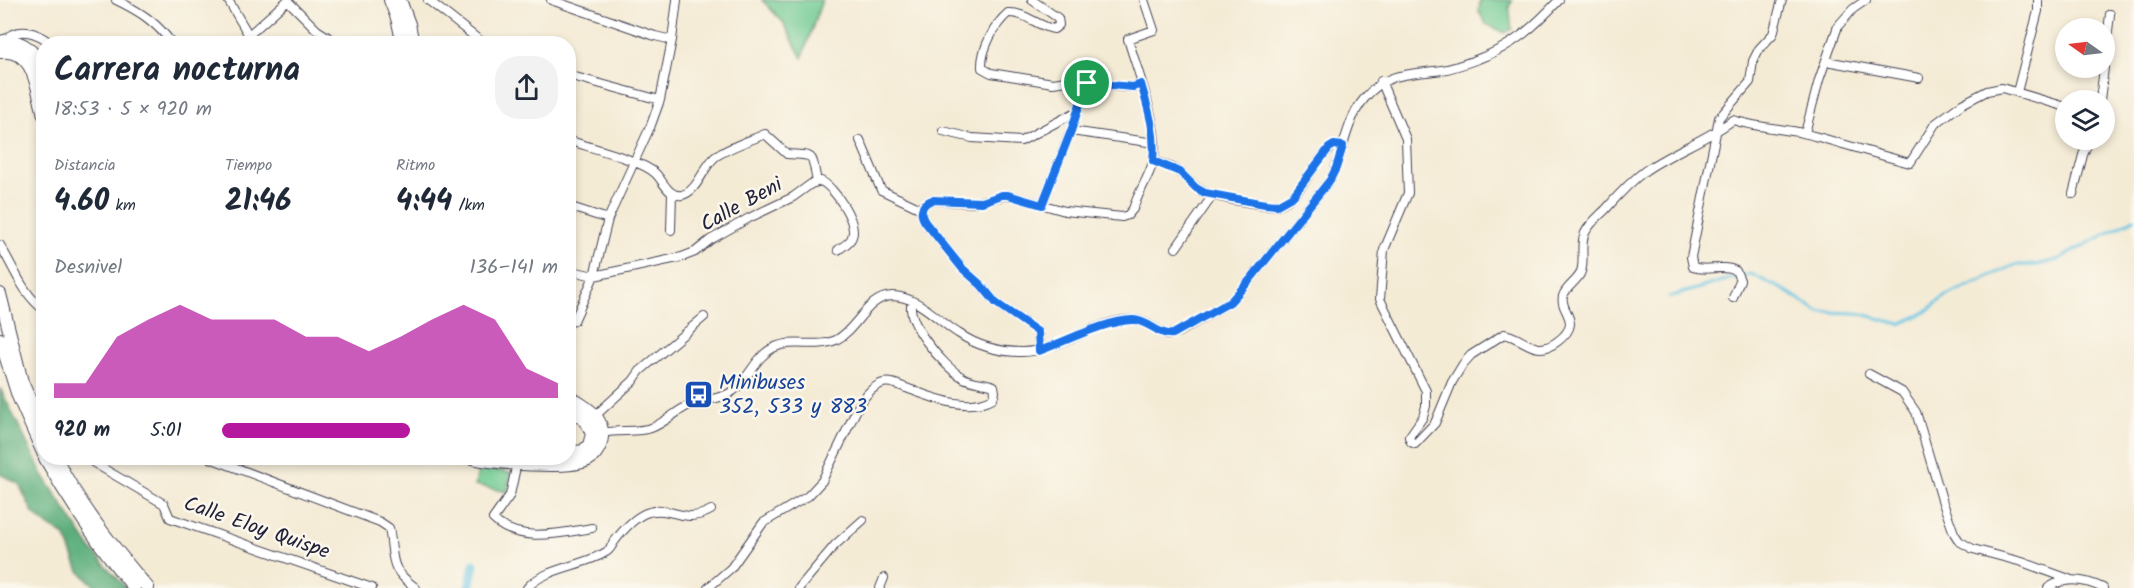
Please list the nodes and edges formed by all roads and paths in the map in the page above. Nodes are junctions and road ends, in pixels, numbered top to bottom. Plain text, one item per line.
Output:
1 (116, 0) edge
2 (228, 0) edge
3 (288, 0) edge
4 (390, 0) edge
5 (400, 0) edge
6 (428, 0) edge
7 (551, 0) edge
8 (677, 0) edge
9 (1032, 0) edge
10 (1144, 0) edge
11 (1559, 0) edge
12 (1782, 0) edge
13 (1866, 0) edge
14 (2038, 0) edge
15 (2110, 14) dead end
16 (2110, 18) edge
17 (249, 34) joint
18 (39, 36) edge
19 (165, 36) edge
20 (326, 36) edge
21 (401, 36) edge
22 (411, 36) edge
23 (474, 36) edge
24 (672, 40) junction
25 (2, 45) edge
26 (36, 56) edge
27 (1826, 61) junction
28 (576, 77) edge
29 (1919, 78) dead end
30 (1381, 81) junction
31 (1087, 83) junction
32 (36, 84) edge
33 (1141, 84) junction
34 (2017, 92) junction
35 (660, 100) junction
36 (2055, 104) edge
37 (1078, 111) junction
38 (943, 131) dead end
39 (1071, 131) junction
40 (1716, 133) junction
41 (1805, 133) junction
42 (860, 140) dead end
43 (576, 143) edge
44 (1155, 143) junction
45 (1343, 146) junction
46 (2085, 150) edge
47 (1153, 161) junction
48 (635, 163) junction
49 (817, 182) junction
50 (672, 194) junction
51 (2073, 194) dead end
52 (1213, 195) junction
53 (1042, 205) junction
54 (576, 209) edge
55 (921, 209) junction
56 (608, 219) junction
57 (671, 230) dead end
58 (0, 245) edge
59 (1176, 248) dead end
60 (838, 250) dead end
61 (576, 272) edge
62 (594, 276) junction
63 (0, 294) edge
64 (1733, 298) dead end
65 (912, 301) junction
66 (36, 303) edge
67 (576, 316) edge
68 (704, 317) dead end
69 (0, 339) edge
70 (1039, 351) junction
71 (1869, 374) dead end
72 (576, 401) edge
73 (576, 414) edge
74 (596, 415) junction
75 (35, 416) edge
76 (597, 433) junction
77 (576, 452) edge
78 (576, 463) edge
79 (49, 465) edge
80 (60, 465) edge
81 (97, 465) edge
82 (229, 465) edge
83 (517, 465) edge
84 (711, 510) dead end
85 (863, 520) dead end
86 (592, 528) dead end
87 (884, 578) dead end
88 (2069, 579) junction
89 (134, 588) edge
90 (148, 588) edge
91 (372, 588) edge
92 (416, 588) edge
93 (527, 588) edge
94 (708, 588) edge
95 (799, 588) edge
96 (880, 588) edge
97 (2048, 588) edge
98 (2103, 588) edge

1 - 19 street
2 - 17 street
3 - 17 street
3 - 20 street
4 - 21 main road
5 - 22 main road
6 - 23 street
7 - 24 street
8 - 24 street
9 - 31 street
10 - 33 street
11 - 30 street
12 - 40 street
13 - 27 street
14 - 34 street
15 - 16 street
18 - 25 street
24 - 35 street
25 - 26 main road
25 - 32 main road
27 - 29 street
27 - 41 street
28 - 35 street
30 - 40 street
30 - 45 street
31 - 33 street
31 - 37 street
33 - 44 street
34 - 36 street
34 - 41 street
35 - 48 street
37 - 38 street
37 - 39 street
39 - 44 street
39 - 53 street
40 - 41 street
40 - 64 street
42 - 55 street
43 - 48 street
44 - 47 street
45 - 52 street
45 - 70 street
46 - 51 street
47 - 52 street
47 - 53 street
48 - 50 street
48 - 56 street
49 - 50 street
49 - 60 street
49 - 62 street, Calle Beni
50 - 57 street
52 - 59 street
53 - 55 street
54 - 56 street
55 - 70 street
56 - 62 street
58 - 66 street
61 - 62 street
62 - 67 street
63 - 75 main road
65 - 70 street
65 - 76 street
65 - 94 street
68 - 74 street
69 - 75 main road
71 - 88 street
72 - 74 main road
73 - 76 main road
74 - 76 main road
76 - 77 main road
76 - 78 main road
79 - 89 main road
80 - 90 main road
81 - 91 street, Calle Eloy Quispe
82 - 92 street
83 - 86 street
84 - 93 street
85 - 95 street
87 - 96 street
88 - 97 street
88 - 98 street

